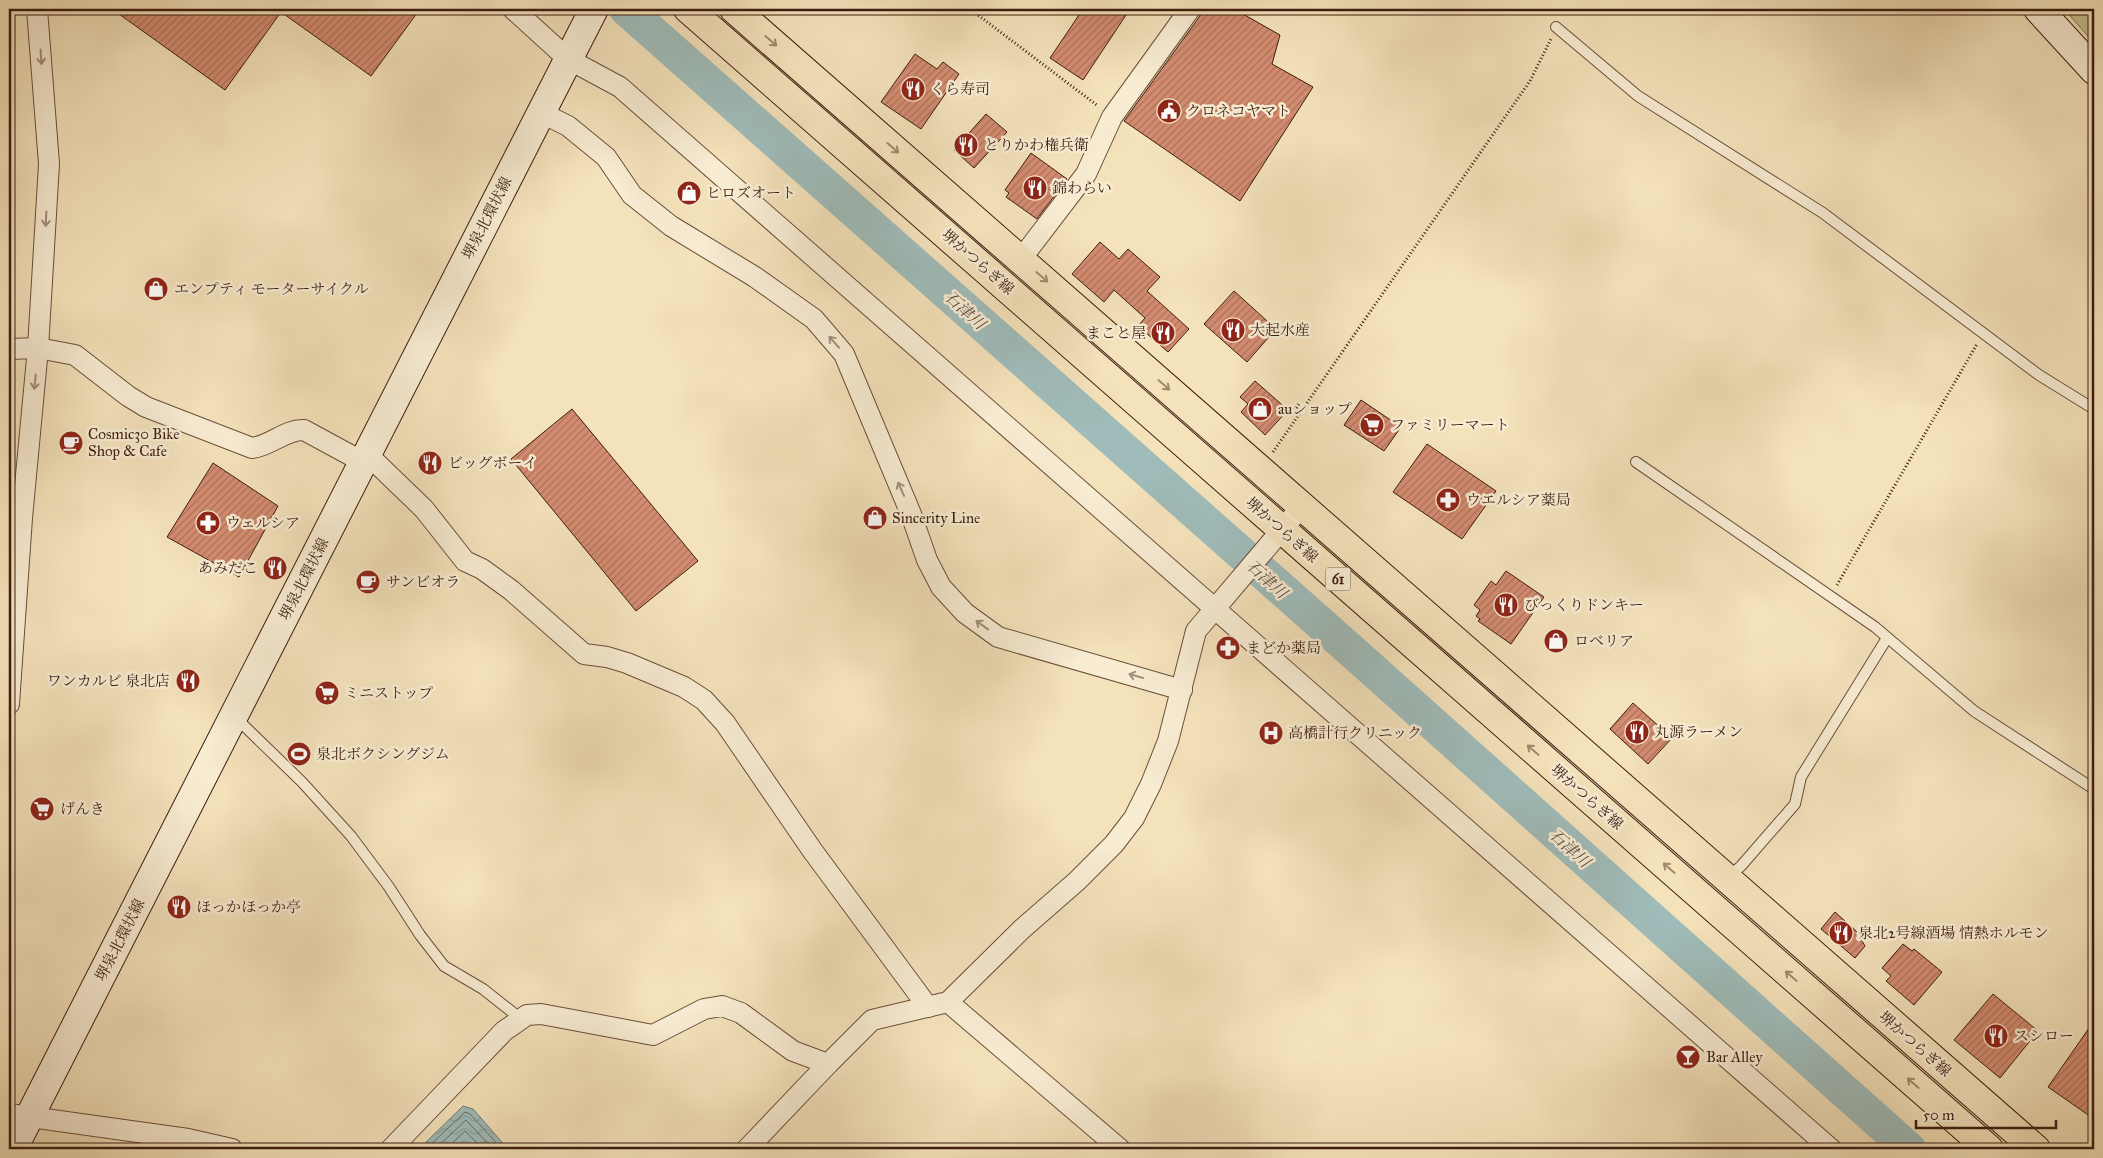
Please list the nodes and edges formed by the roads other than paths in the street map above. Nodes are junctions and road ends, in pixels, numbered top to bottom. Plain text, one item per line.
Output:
1 (38, 9) edge
2 (513, 9) edge
3 (594, 9) edge
4 (688, 9) edge
5 (734, 9) edge
6 (1190, 9) edge
7 (2038, 9) edge
8 (1556, 27) road end
9 (573, 50) junction
10 (2094, 70) edge
11 (540, 112) junction
12 (1021, 259) junction
13 (38, 348) junction
14 (9, 349) edge
15 (2094, 409) edge
16 (365, 458) junction
17 (1636, 462) dead end
18 (1302, 506) junction
19 (1274, 537) junction
20 (1214, 608) junction
21 (1887, 638) junction
22 (1182, 690) junction
23 (9, 704) edge
24 (234, 716) junction
25 (2094, 789) edge
26 (1727, 879) junction
27 (948, 1002) junction
28 (928, 1007) junction
29 (521, 1019) junction
30 (828, 1064) junction
31 (19, 1115) edge
32 (13, 1149) edge
33 (232, 1149) edge
34 (391, 1149) edge
35 (748, 1149) edge
36 (1120, 1149) edge
37 (1831, 1149) edge
38 (1990, 1149) edge
39 (2036, 1149) edge

1 -> 13 street
2 - 9 street
3 - 9 main road, 堺泉北環状線
4 - 19 main road, 堺かつらぎ線 / 61
5 -> 12 main road, 堺かつらぎ線 / 61
6 - 12 street
7 - 10 main road
8 - 15 lane
9 - 11 main road, 堺泉北環状線
9 - 20 street
11 - 16 main road, 堺泉北環状線
22 -> 11 street
12 -> 18 main road, 堺かつらぎ線 / 61
13 - 14 street
13 - 16 street
13 -> 23 street
16 - 24 main road, 堺泉北環状線
16 - 28 street
17 - 21 lane
18 - 19 street
18 - 26 main road, 堺かつらぎ線 / 61
19 - 20 street
38 -> 19 main road, 堺かつらぎ線 / 61
20 - 22 street
20 - 37 street
21 - 25 lane
21 - 26 lane
22 - 27 street
24 - 29 lane
24 - 31 main road, 堺泉北環状線
26 - 39 main road, 堺かつらぎ線 / 61
27 - 28 street
27 - 36 street
28 - 30 street
29 - 30 street
29 - 34 street
30 - 35 street
31 - 32 main road, 堺泉北環状線
31 - 33 street

